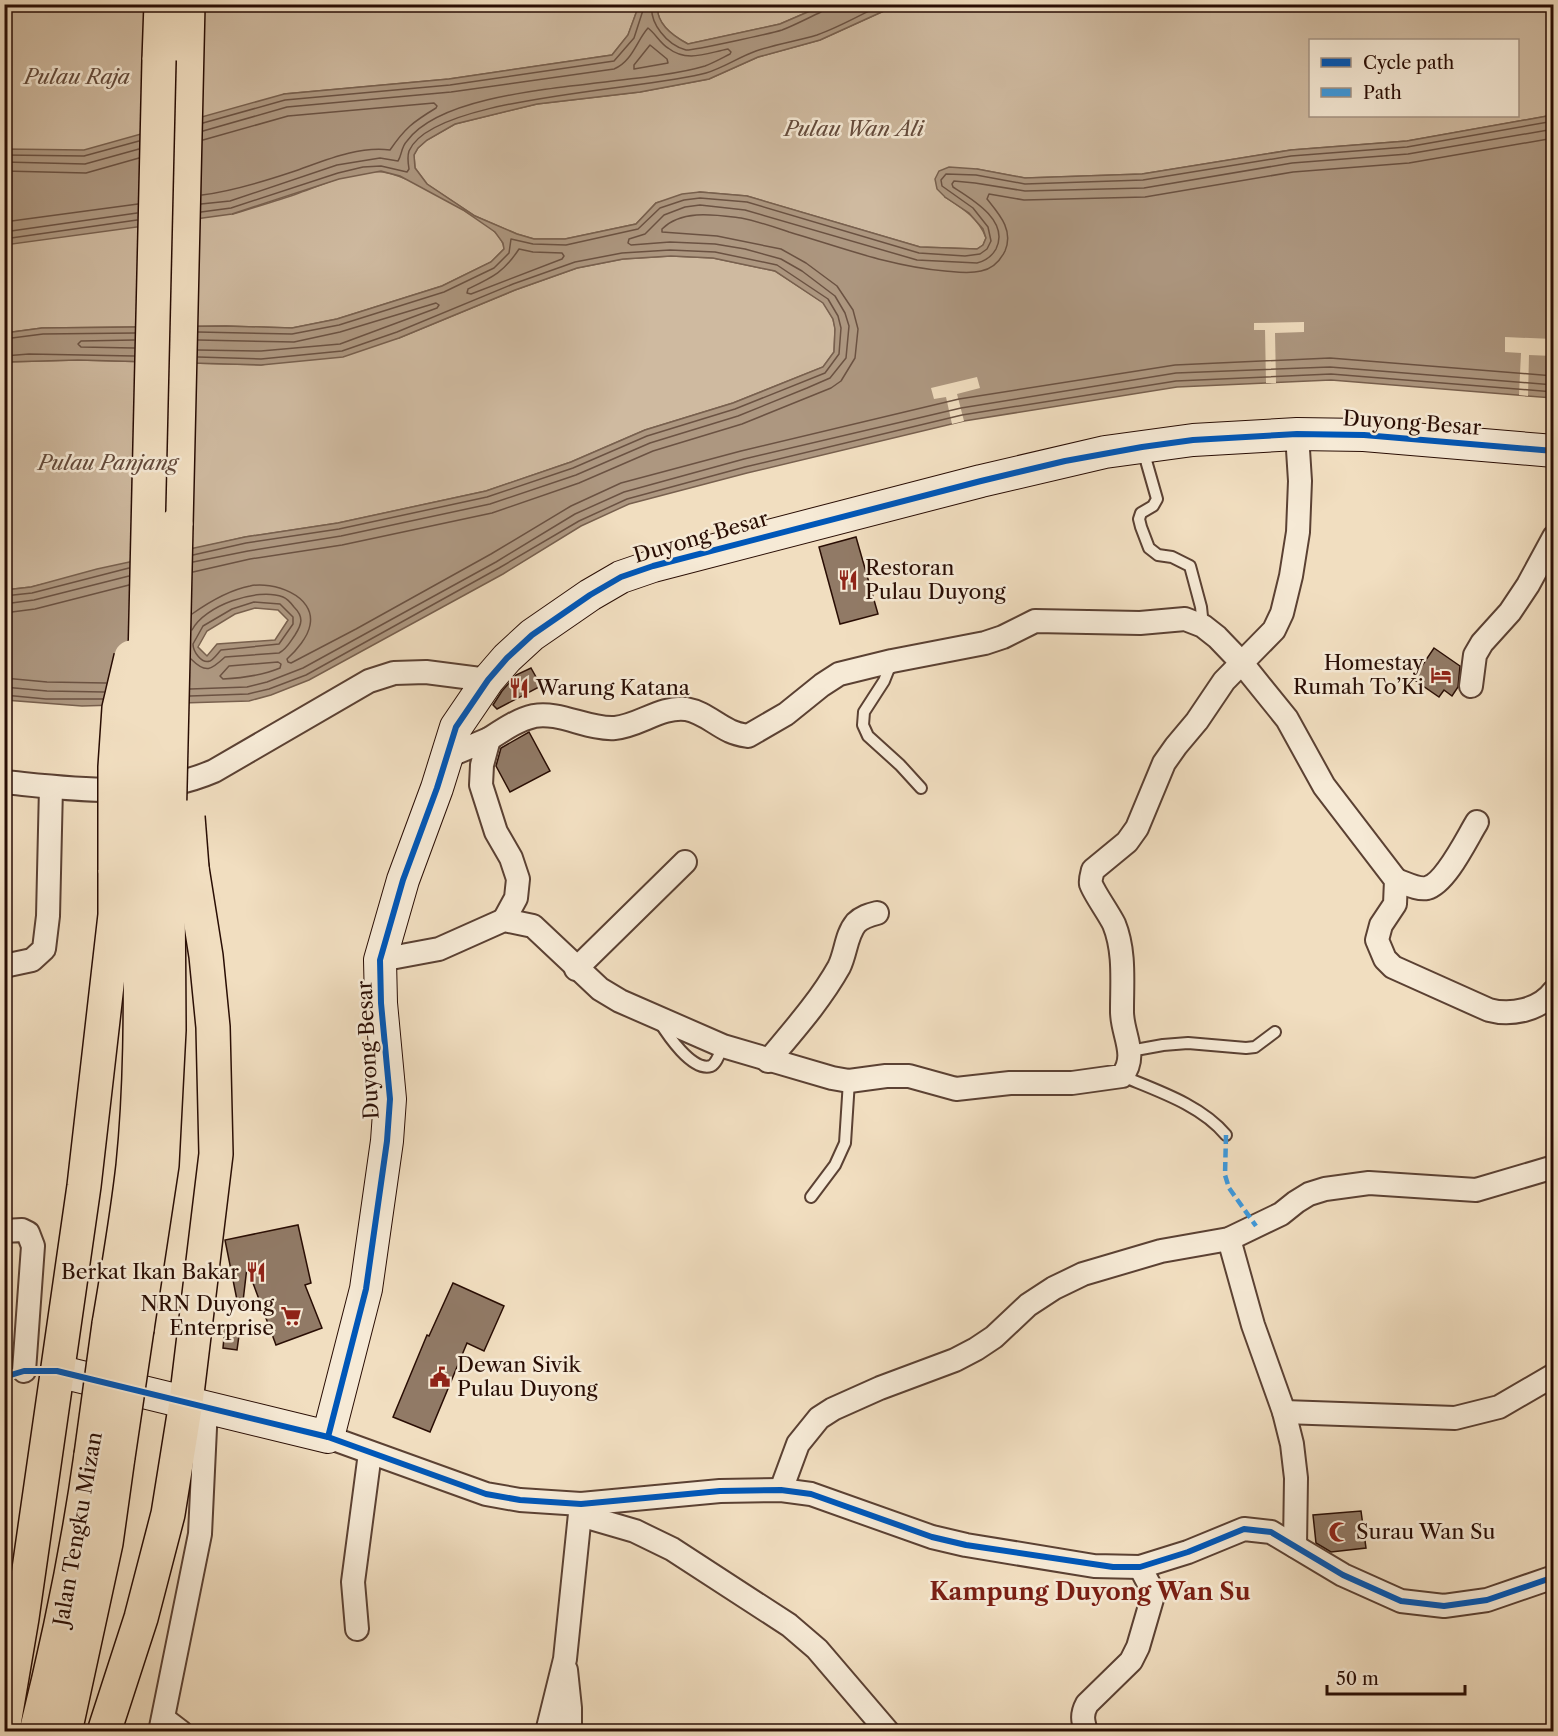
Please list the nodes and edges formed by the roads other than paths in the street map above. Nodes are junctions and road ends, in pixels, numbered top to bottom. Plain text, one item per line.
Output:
1 (160, 4) edge
2 (188, 4) edge
3 (173, 60) junction
4 (1297, 434) junction
5 (1142, 447) junction
6 (1554, 451) edge
7 (1554, 537) edge
8 (1203, 626) junction
9 (892, 661) junction
10 (1241, 662) junction
11 (488, 680) junction
12 (1471, 686) dead end
13 (489, 739) junction
14 (446, 757) junction
15 (4, 782) edge
16 (51, 787) junction
17 (921, 789) dead end
18 (1477, 822) dead end
19 (685, 862) dead end
20 (154, 871) junction
21 (1396, 880) junction
22 (877, 913) dead end
23 (504, 920) junction
24 (380, 960) junction
25 (4, 966) edge
26 (576, 969) junction
27 (1551, 1000) edge
28 (1275, 1032) dead end
29 (1130, 1051) junction
30 (768, 1061) junction
31 (1122, 1076) junction
32 (849, 1081) junction
33 (1226, 1135) dead end
34 (1554, 1167) edge
35 (811, 1197) dead end
36 (4, 1231) edge
37 (1229, 1239) junction
38 (57, 1371) junction
39 (14, 1374) edge
40 (1554, 1376) edge
41 (196, 1405) junction
42 (1284, 1412) junction
43 (328, 1437) junction
44 (370, 1454) junction
45 (105, 1456) junction
46 (781, 1490) junction
47 (580, 1510) junction
48 (1295, 1546) junction
49 (1140, 1567) junction
50 (1554, 1577) edge
51 (357, 1629) dead end
52 (565, 1659) junction
53 (4, 1724) edge
54 (169, 1727) edge
55 (36, 1731) edge
56 (65, 1731) edge
57 (105, 1731) edge
58 (547, 1731) edge
59 (570, 1731) edge
60 (888, 1731) edge
61 (1086, 1731) edge

1 - 3 highway
2 - 3 highway
3 - 20 highway, bridge
3 - 20 highway, bridge
4 - 5 street, Duyong Besar
4 - 6 street, Duyong Besar
4 - 10 street
5 - 8 lane
5 - 11 street, Duyong Besar
7 - 12 street
8 - 9 street
8 - 10 street
9 - 13 street
9 - 17 lane
10 - 21 street
10 - 29 street
11 - 14 street, Duyong Besar
11 - 16 street
13 - 14 street
13 - 23 street
14 - 24 street, Duyong Besar
15 - 16 street
16 - 25 street
18 - 21 street
19 - 26 street
20 - 38 highway
20 - 41 highway
20 - 45 highway, Jalan Tengku Mizan, bridge
21 - 27 street
22 - 30 street
23 - 24 street
23 - 26 street
24 - 43 street, Duyong Besar
26 - 30 street
28 - 29 lane
29 - 31 street
30 - 32 street
31 - 32 street
31 - 33 lane
32 - 35 lane
34 - 37 street
36 - 39 street
37 - 42 street
37 - 46 street
38 - 39 street
38 - 41 street
38 - 53 highway
40 - 42 street
41 - 43 street
41 - 54 street
41 - 57 highway
42 - 48 street
43 - 44 street
44 - 47 street
44 - 51 street
45 - 55 highway, Jalan Tengku Mizan
45 - 56 highway, Jalan Tengku Mizan
46 - 47 street
46 - 49 street
47 - 52 street
47 - 60 street
48 - 49 street
48 - 50 street
49 - 61 street
52 - 58 street
52 - 59 street

